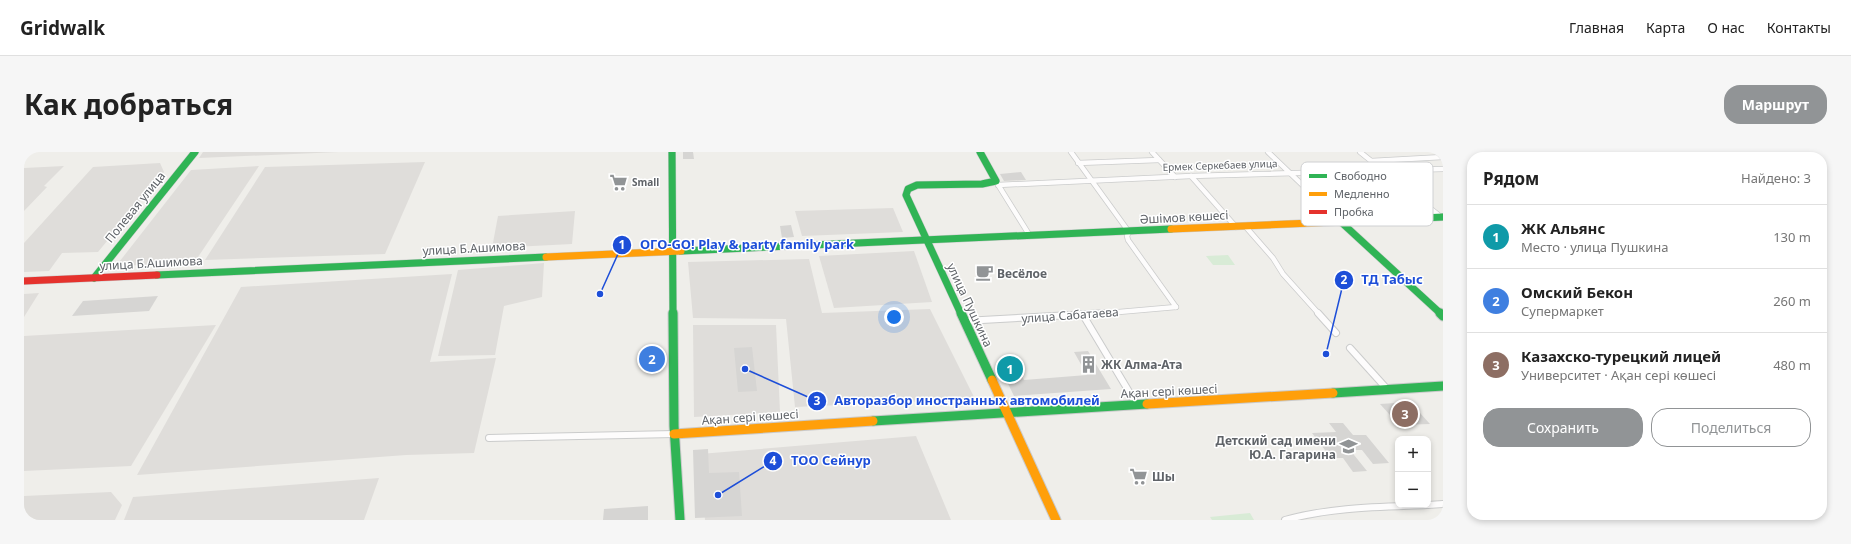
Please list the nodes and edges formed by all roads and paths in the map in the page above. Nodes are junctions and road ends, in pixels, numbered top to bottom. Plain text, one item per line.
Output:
1 (195, 152) edge
2 (672, 152) edge
3 (980, 152) edge
4 (1071, 152) edge
5 (1152, 152) edge
6 (1268, 152) edge
7 (1360, 152) edge
8 (1443, 157) edge
9 (1159, 160) junction
10 (1371, 161) joint
11 (1078, 163) junction
12 (1443, 169) edge
13 (1433, 170) edge
14 (1290, 173) junction
15 (1301, 173) edge
16 (1191, 176) junction
17 (1175, 177) junction
18 (1091, 180) junction
19 (997, 183) junction
20 (1301, 184) edge
21 (908, 188) joint
22 (1433, 210) edge
23 (1442, 217) edge
24 (1301, 224) edge
25 (1245, 226) junction
26 (1345, 226) edge
27 (1236, 227) junction
28 (1129, 232) junction
29 (1030, 236) junction
30 (926, 242) junction
31 (673, 252) junction
32 (94, 278) junction
33 (24, 281) edge
34 (1083, 315) junction
35 (1443, 316) edge
36 (964, 322) junction
37 (1336, 333) dead end
38 (1350, 348) dead end
39 (1443, 386) edge
40 (1387, 389) junction
41 (1137, 405) junction
42 (1007, 412) junction
43 (674, 434) junction
44 (489, 438) dead end
45 (1443, 504) edge
46 (1431, 505) edge
47 (1395, 507) edge
48 (680, 520) edge
49 (1056, 520) edge
50 (1285, 520) edge

1 - 32 street, Полевая улица
2 - 31 street
3 - 19 street
4 - 11 street
5 - 9 street
6 - 14 street
7 - 10 street
8 - 10 street
9 - 11 street
9 - 17 street
11 - 18 street
12 - 13 street, Ермек Серкебаев улица
14 - 15 street, Ермек Серкебаев улица
14 - 16 street, Ермек Серкебаев улица
14 - 20 street
16 - 17 street, Ермек Серкебаев улица
16 - 27 street
17 - 18 street, Ермек Серкебаев улица
18 - 19 street, Ермек Серкебаев улица
18 - 28 street
19 - 21 street, Ермек Серкебаев улица
19 - 29 street
21 - 30 street, улица Пушкина
22 - 23 street
24 - 25 street, Әшімов көшесі
25 - 27 street, Әшімов көшесі
25 - 37 street
26 - 35 street
27 - 28 street, Әшімов көшесі
28 - 29 street, Әшімов көшесі
28 - 34 street, улица Сабатаева
29 - 30 street, Әшімов көшесі
30 - 31 street, улица Б.Ашимова
30 - 36 street, улица Пушкина
31 - 32 street, улица Б.Ашимова
31 - 43 street
32 - 33 street, улица Б.Ашимова
34 - 36 street, улица Сабатаева
34 - 41 street
36 - 42 street, улица Пушкина
38 - 40 street
39 - 40 street, Ақан сері көшесі
40 - 41 street, Ақан сері көшесі
41 - 42 street, Ақан сері көшесі
42 - 43 street, Ақан сері көшесі
42 - 49 street, улица Пушкина
43 - 44 street, Ақан сері көшесі
43 - 48 street
45 - 46 street
47 - 50 street

